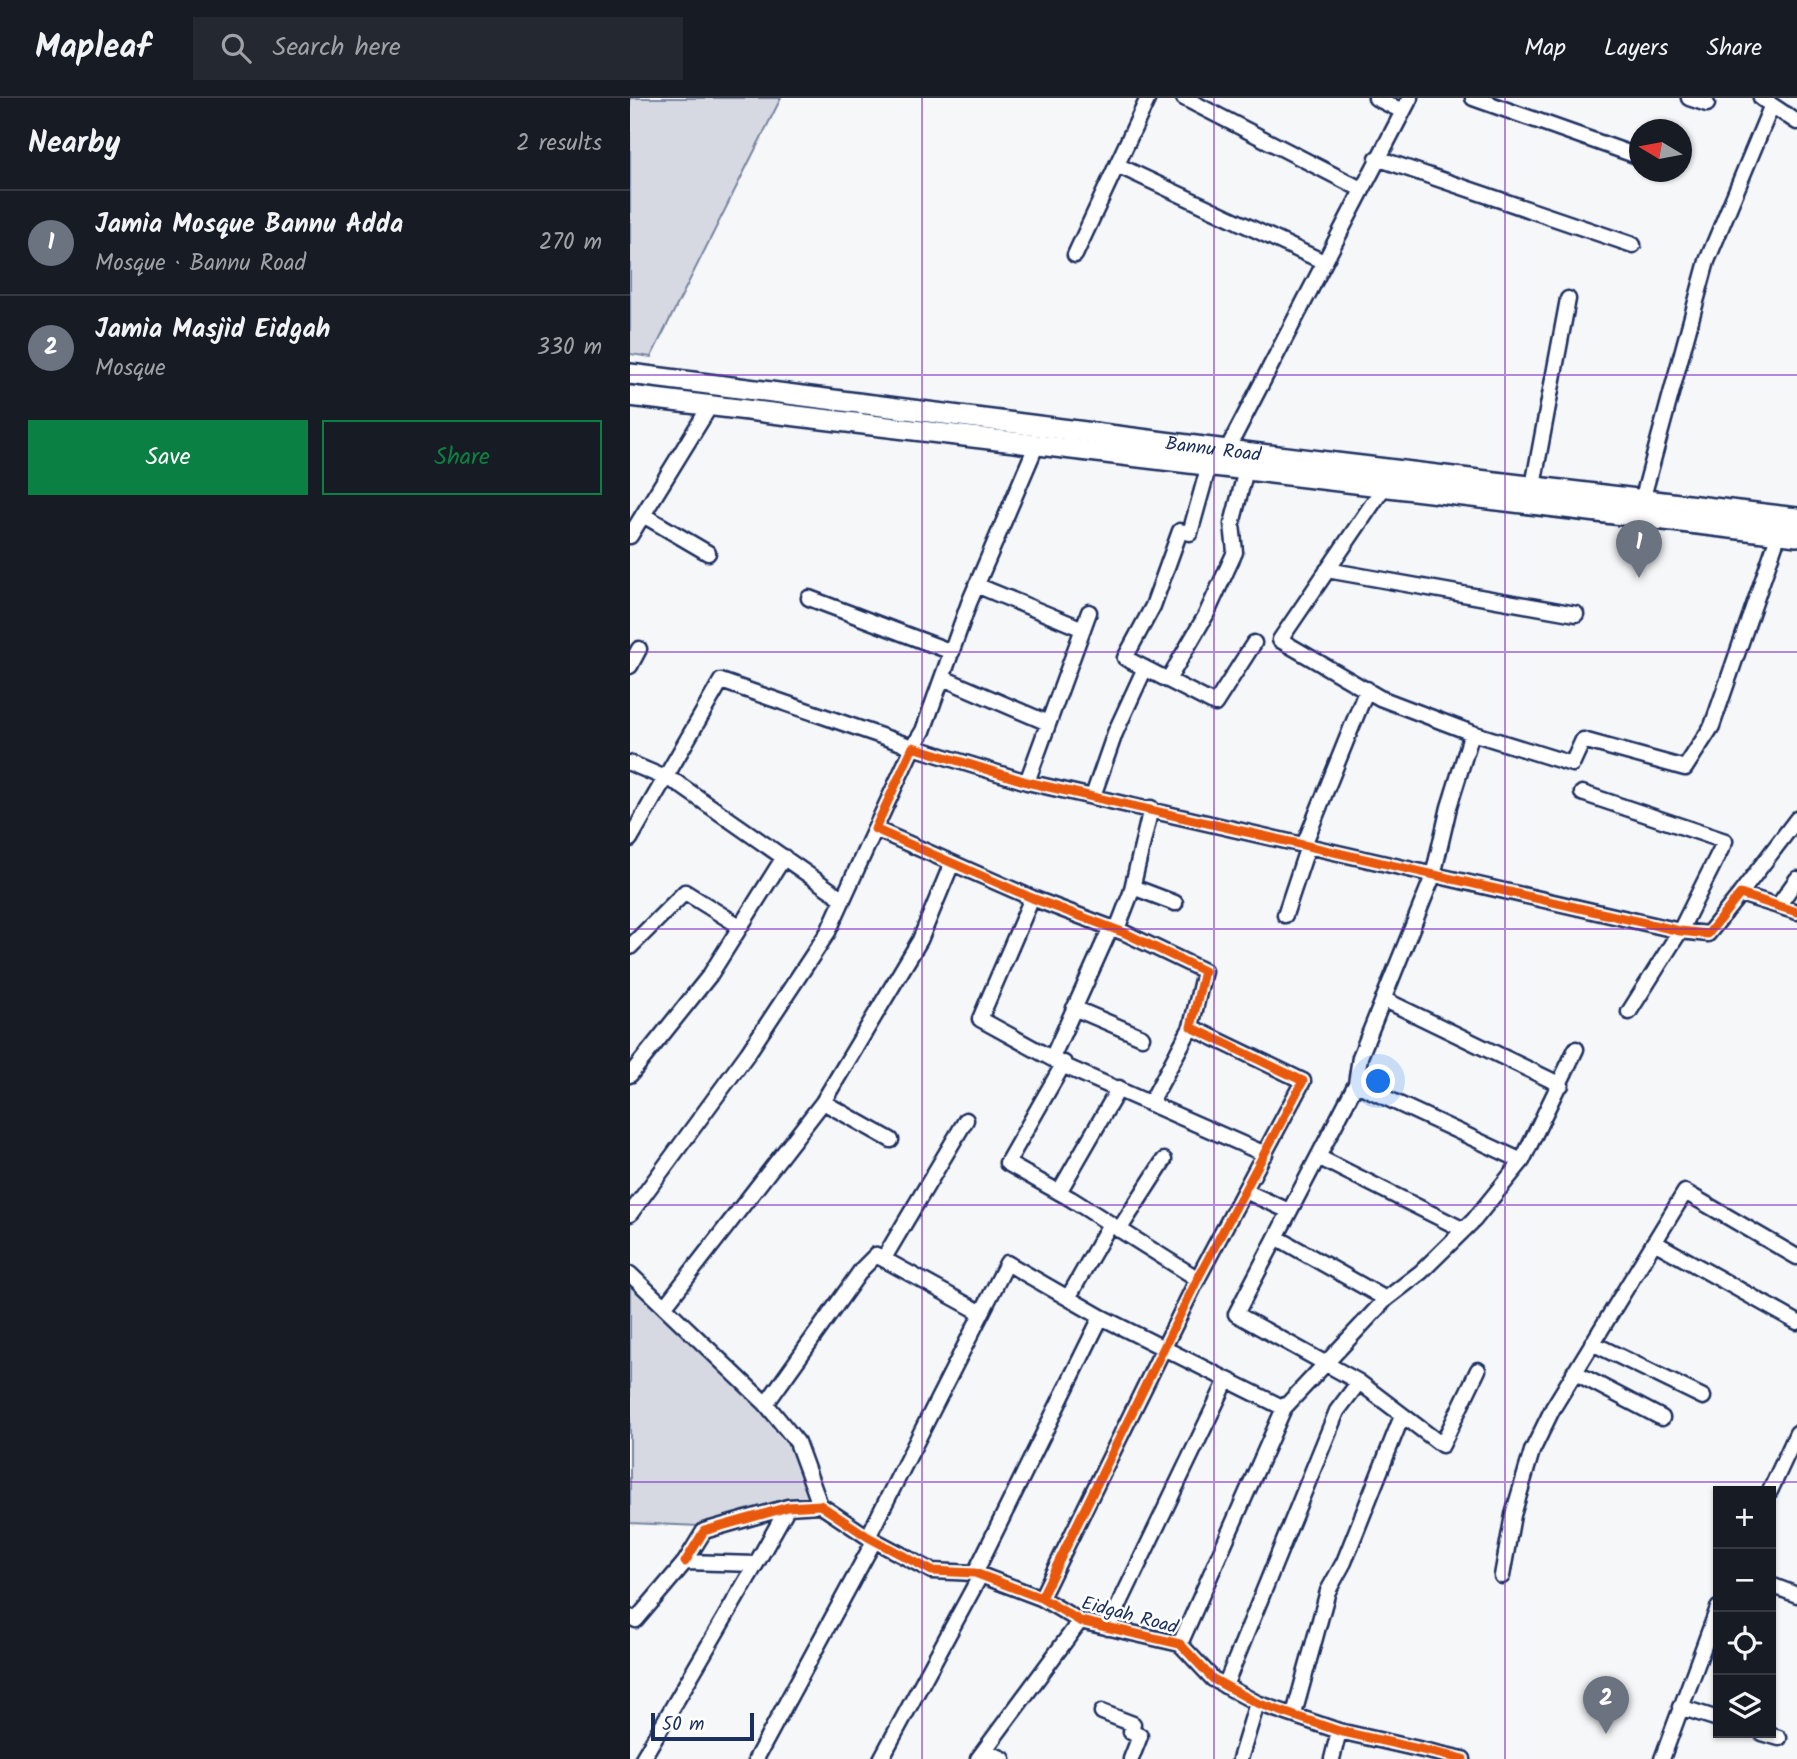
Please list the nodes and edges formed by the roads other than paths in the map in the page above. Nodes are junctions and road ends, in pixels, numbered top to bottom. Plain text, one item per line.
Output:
1 (1149, 98) edge
2 (1184, 98) edge
3 (1376, 98) edge
4 (1473, 98) edge
5 (1689, 98) edge
6 (1766, 102) edge
7 (1707, 104) dead end
8 (1406, 105) edge
9 (1797, 122) edge
10 (1629, 153) edge
11 (1377, 158) junction
12 (1117, 165) junction
13 (1361, 190) junction
14 (1633, 245) dead end
15 (1075, 255) dead end
16 (1324, 262) junction
17 (1568, 299) dead end
18 (630, 374) edge
19 (630, 396) edge
20 (710, 406) junction
21 (1036, 446) junction
22 (1227, 450) junction
23 (1209, 465) junction
24 (1246, 470) junction
25 (1533, 486) junction
26 (1384, 487) junction
27 (1643, 498) junction
28 (643, 515) junction
29 (1797, 518) edge
30 (1788, 535) edge
31 (630, 536) edge
32 (708, 553) dead end
33 (1327, 570) junction
34 (976, 585) junction
35 (809, 598) dead end
36 (1089, 612) dead end
37 (1576, 614) dead end
38 (1083, 629) junction
39 (1254, 643) dead end
40 (639, 649) dead end
41 (952, 652) junction
42 (630, 667) edge
43 (1145, 668) junction
44 (943, 678) junction
45 (1168, 680) junction
46 (1367, 689) junction
47 (1048, 723) junction
48 (1472, 733) junction
49 (914, 747) junction
50 (630, 763) edge
51 (666, 777) junction
52 (1027, 782) junction
53 (1582, 793) dead end
54 (1093, 796) junction
55 (1151, 808) junction
56 (1797, 819) edge
57 (876, 829) junction
58 (630, 839) edge
59 (1306, 845) junction
60 (784, 857) junction
61 (952, 863) junction
62 (1433, 876) junction
63 (1797, 879) edge
64 (1133, 887) junction
65 (1740, 894) junction
66 (1032, 898) junction
67 (843, 899) junction
68 (1175, 903) dead end
69 (1777, 906) junction
70 (1797, 912) edge
71 (1285, 915) dead end
72 (738, 925) junction
73 (1114, 928) junction
74 (1680, 931) junction
75 (630, 947) edge
76 (1383, 999) junction
77 (1074, 1008) junction
78 (1629, 1012) dead end
79 (1191, 1027) junction
80 (1142, 1037) dead end
81 (1576, 1049) dead end
82 (1058, 1061) junction
83 (630, 1075) edge
84 (1356, 1084) junction
85 (1561, 1085) junction
86 (1119, 1088) junction
87 (823, 1102) junction
88 (1151, 1102) junction
89 (966, 1120) dead end
90 (891, 1140) dead end
91 (1265, 1154) junction
92 (1318, 1157) junction
93 (1164, 1160) dead end
94 (1522, 1161) junction
95 (1245, 1191) junction
96 (1059, 1192) junction
97 (1289, 1211) junction
98 (630, 1214) edge
99 (1114, 1227) junction
100 (1464, 1230) junction
101 (1276, 1237) junction
102 (1654, 1242) junction
103 (1797, 1257) edge
104 (884, 1258) junction
105 (630, 1274) edge
106 (1198, 1279) junction
107 (1068, 1298) junction
108 (1386, 1299) junction
109 (665, 1306) junction
110 (981, 1312) junction
111 (1101, 1317) junction
112 (1797, 1322) edge
113 (1592, 1343) junction
114 (1163, 1349) junction
115 (1325, 1363) junction
116 (1478, 1370) dead end
117 (1574, 1372) junction
118 (1226, 1382) junction
119 (1359, 1382) junction
120 (1703, 1397) dead end
121 (766, 1404) junction
122 (1284, 1408) junction
123 (1402, 1416) junction
124 (1662, 1418) dead end
125 (1797, 1433) edge
126 (1772, 1486) edge
127 (820, 1506) junction
128 (788, 1507) junction
129 (871, 1539) junction
130 (685, 1562) junction
131 (756, 1564) junction
132 (978, 1575) junction
133 (1502, 1576) dead end
134 (1776, 1587) edge
135 (1797, 1595) edge
136 (1041, 1598) junction
137 (1716, 1612) edge
138 (1080, 1621) junction
139 (632, 1622) edge
140 (1108, 1628) junction
141 (1180, 1644) junction
142 (1225, 1686) junction
143 (1257, 1703) junction
144 (1680, 1707) junction
145 (1102, 1712) dead end
146 (1294, 1714) junction
147 (1713, 1717) edge
148 (1339, 1731) junction
149 (1776, 1737) edge
150 (1780, 1738) dead end
151 (630, 1754) edge
152 (982, 1755) edge
153 (644, 1759) edge
154 (756, 1759) edge
155 (881, 1759) edge
156 (1003, 1759) edge
157 (1131, 1759) edge
158 (1240, 1759) edge
159 (1332, 1759) edge
160 (1463, 1759) edge
161 (1662, 1759) edge

1 - 12 street
2 - 13 street
3 - 8 street
4 - 10 street
5 - 7 street
6 - 9 street
6 - 27 street
8 - 11 street
11 - 13 street
11 - 14 street
12 - 15 street
12 - 16 street
13 - 16 street
16 - 22 street
17 - 25 street
18 - 22 highway, Bannu Road
19 - 20 highway, Bannu Road
20 - 21 highway, Bannu Road
20 - 28 street
21 - 23 highway, Bannu Road
21 - 34 street
22 - 25 highway, Bannu Road
23 - 24 highway, Bannu Road
23 - 43 street
24 - 26 highway, Bannu Road
24 - 45 street
25 - 27 highway, Bannu Road
26 - 30 highway, Bannu Road
26 - 33 street
27 - 29 highway, Bannu Road
28 - 31 street
28 - 32 street
30 - 48 street
33 - 37 street
33 - 46 street
34 - 38 street
34 - 41 street
35 - 41 street
36 - 38 street
38 - 47 street
39 - 45 street
40 - 42 street
41 - 44 street
43 - 45 street
43 - 54 street
44 - 47 street
44 - 49 street
46 - 48 street
46 - 59 street
47 - 52 street
48 - 62 street
49 - 51 street
49 - 52 street
49 - 57 street
50 - 51 street
51 - 58 street
51 - 60 street
52 - 54 street
53 - 74 street
54 - 55 street
55 - 59 street
55 - 64 street
56 - 65 street
57 - 61 street
57 - 67 street
59 - 62 street
59 - 71 street
60 - 67 street
60 - 72 street
61 - 66 street
61 - 87 street
62 - 74 street
62 - 76 street
63 - 69 street
64 - 68 street
64 - 73 street
65 - 69 street
65 - 74 street
66 - 73 street
66 - 82 street
67 - 98 street
69 - 70 street
72 - 75 street
72 - 83 street
73 - 77 street
73 - 79 street
74 - 78 street
76 - 84 street
76 - 85 street
77 - 80 street
77 - 82 street
79 - 88 street
79 - 91 street
81 - 85 street
82 - 86 street
82 - 96 street
84 - 92 street
84 - 94 street
85 - 94 street
86 - 88 street
86 - 96 street
87 - 90 street
87 - 109 street
88 - 91 street
89 - 104 street
91 - 95 street
92 - 97 street
92 - 100 street
93 - 99 street
94 - 100 street
95 - 97 street
95 - 106 street
96 - 99 street
97 - 101 street
99 - 106 street
99 - 107 street
100 - 108 street
101 - 108 street
101 - 115 street
102 - 103 street
102 - 112 street
102 - 113 street
104 - 110 street
104 - 121 street
105 - 109 street
106 - 114 street
107 - 110 street
107 - 111 street
108 - 115 street
109 - 121 street
110 - 129 street
111 - 114 street
111 - 132 street
113 - 117 street
113 - 120 street
114 - 118 street
114 - 136 street
115 - 119 street
115 - 122 street
116 - 123 street
117 - 124 street
117 - 133 street
118 - 122 street
118 - 140 street
119 - 123 street
119 - 142 street
121 - 127 street
122 - 141 street
123 - 146 street
125 - 126 street
127 - 128 street
127 - 129 street, Eidgah Road
128 - 130 street
128 - 131 street
129 - 132 street, Eidgah Road
129 - 154 street
130 - 131 street
130 - 139 street
131 - 153 street
132 - 136 street, Eidgah Road
132 - 155 street
134 - 135 street
136 - 138 street, Eidgah Road
137 - 144 street
138 - 140 street, Eidgah Road
138 - 152 street
140 - 141 street, Eidgah Road
141 - 142 street, Eidgah Road
142 - 143 street, Eidgah Road
143 - 146 street, Eidgah Road
143 - 158 street
144 - 147 street
144 - 161 street
145 - 157 street
146 - 148 street, Eidgah Road
148 - 159 street
148 - 160 street, Eidgah Road
149 - 150 street
151 - 153 street
152 - 156 street

